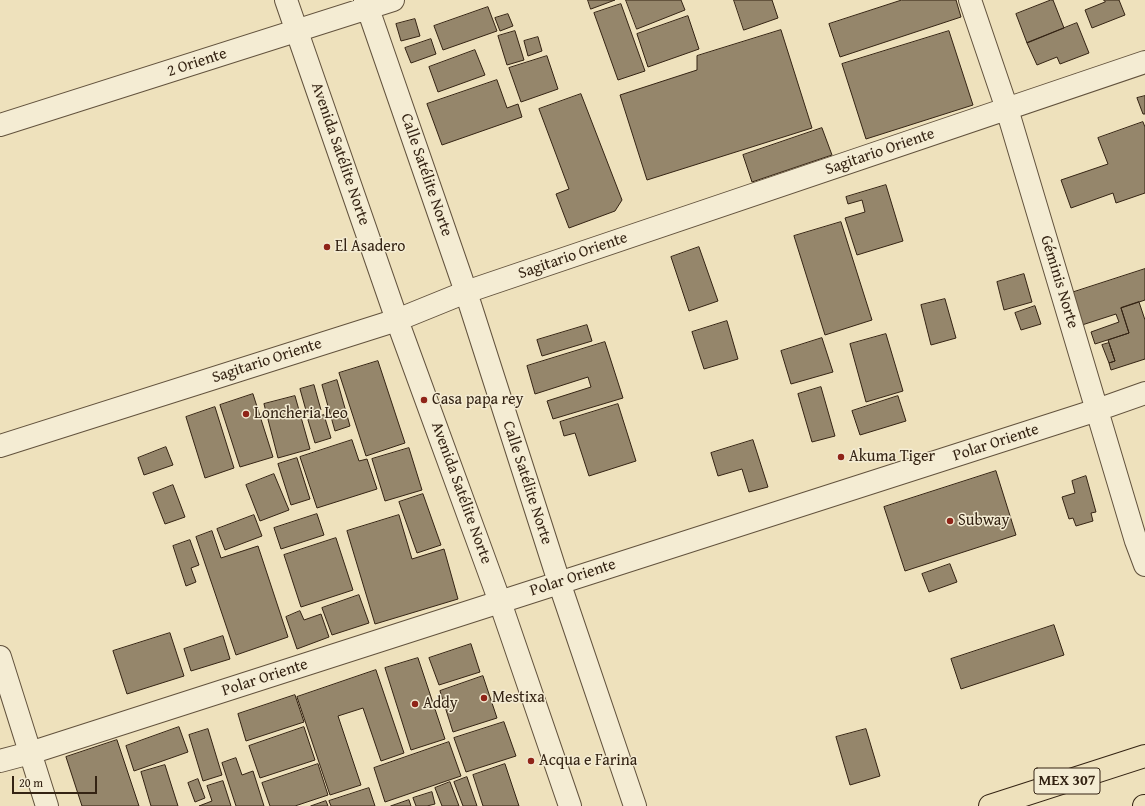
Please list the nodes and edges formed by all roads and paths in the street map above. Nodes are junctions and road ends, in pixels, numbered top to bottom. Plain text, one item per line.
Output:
1 (286, 0) edge
2 (393, 0) edge
3 (970, 0) edge
4 (367, 4) edge
5 (297, 32) junction
6 (1145, 62) edge
7 (1007, 109) junction
8 (0, 125) edge
9 (466, 292) junction
10 (397, 320) junction
11 (1145, 393) edge
12 (1097, 410) junction
13 (0, 446) edge
14 (1145, 565) edge
15 (559, 582) junction
16 (500, 602) junction
17 (0, 657) edge
18 (30, 753) junction
19 (1145, 756) edge
20 (0, 761) edge
21 (47, 806) edge
22 (570, 806) edge
23 (635, 806) edge
24 (990, 806) edge

1 - 5 street, Avenida Satélite Norte
2 - 4 street, 2 Oriente
3 - 7 street, Géminis Norte
4 - 5 street, 2 Oriente
4 - 9 street, Calle Satélite Norte
5 - 8 street, 2 Oriente
5 - 10 street, Avenida Satélite Norte
6 - 7 street, Sagitario Oriente
7 - 9 street, Sagitario Oriente
7 - 12 street, Géminis Norte
9 - 10 street, Sagitario Oriente
9 - 15 street, Calle Satélite Norte
10 - 13 street, Sagitario Oriente
10 - 16 street, Avenida Satélite Norte
11 - 12 street, Polar Oriente
12 - 14 street, Géminis Norte
12 - 15 street, Polar Oriente
15 - 16 street, Polar Oriente
15 - 23 street, Calle Satélite Norte
16 - 18 street, Polar Oriente
16 - 22 street, Avenida Satélite Norte
17 - 18 street
18 - 20 street, Polar Oriente
18 - 21 street
19 - 24 main road, MEX 307

